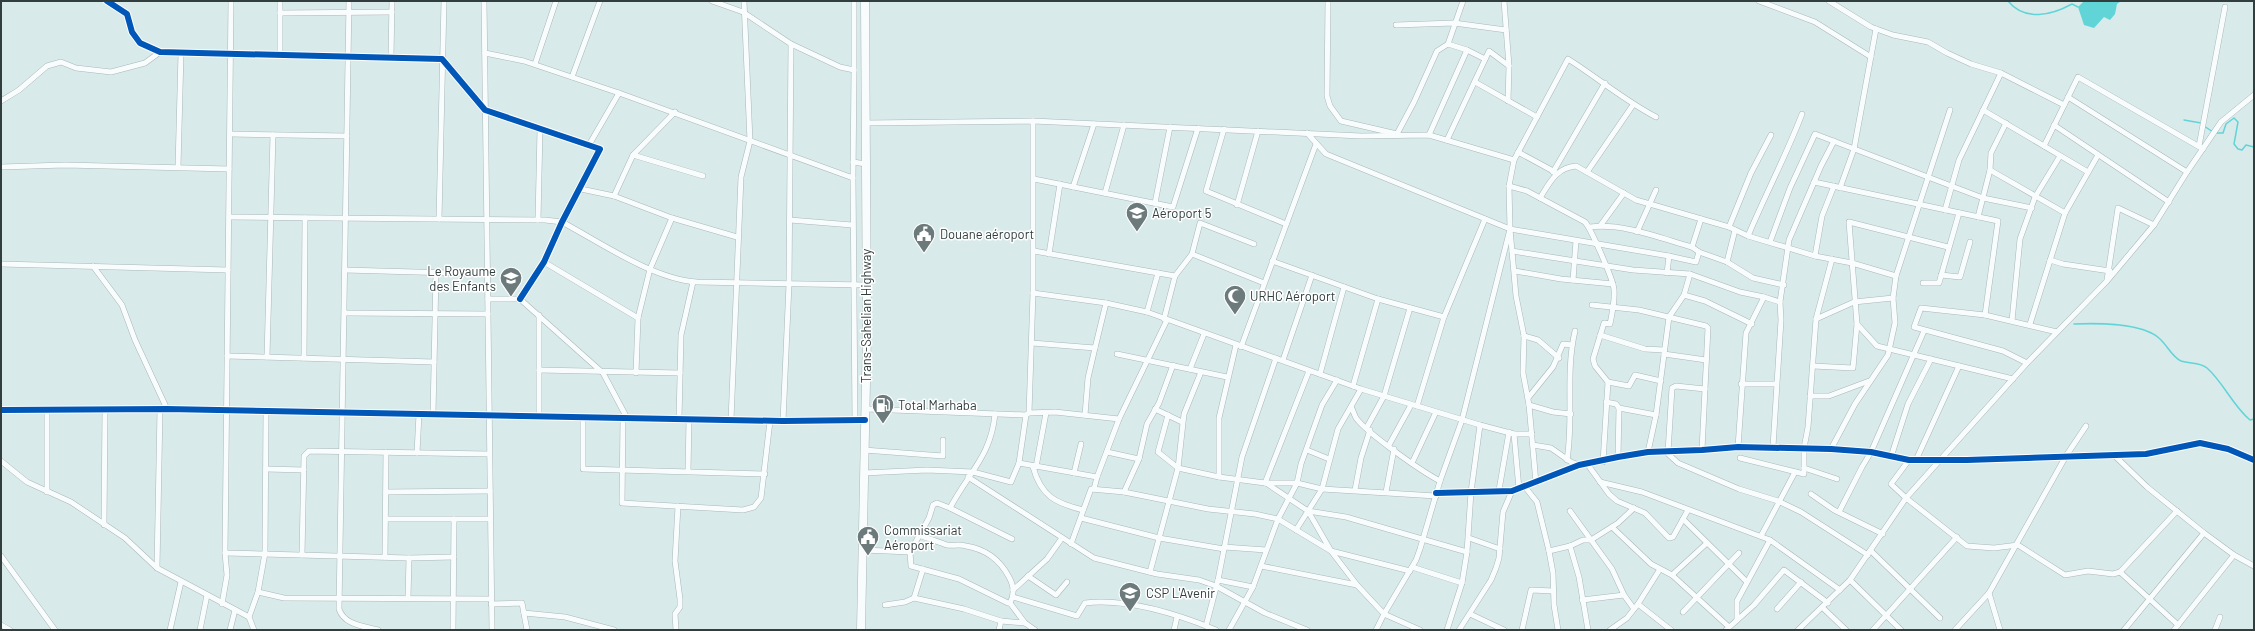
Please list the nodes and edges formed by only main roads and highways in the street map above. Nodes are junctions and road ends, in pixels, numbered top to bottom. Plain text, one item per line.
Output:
1 (865, 1) edge
2 (862, 630) edge

1 - 2 highway, Trans-Sahelian Highway

